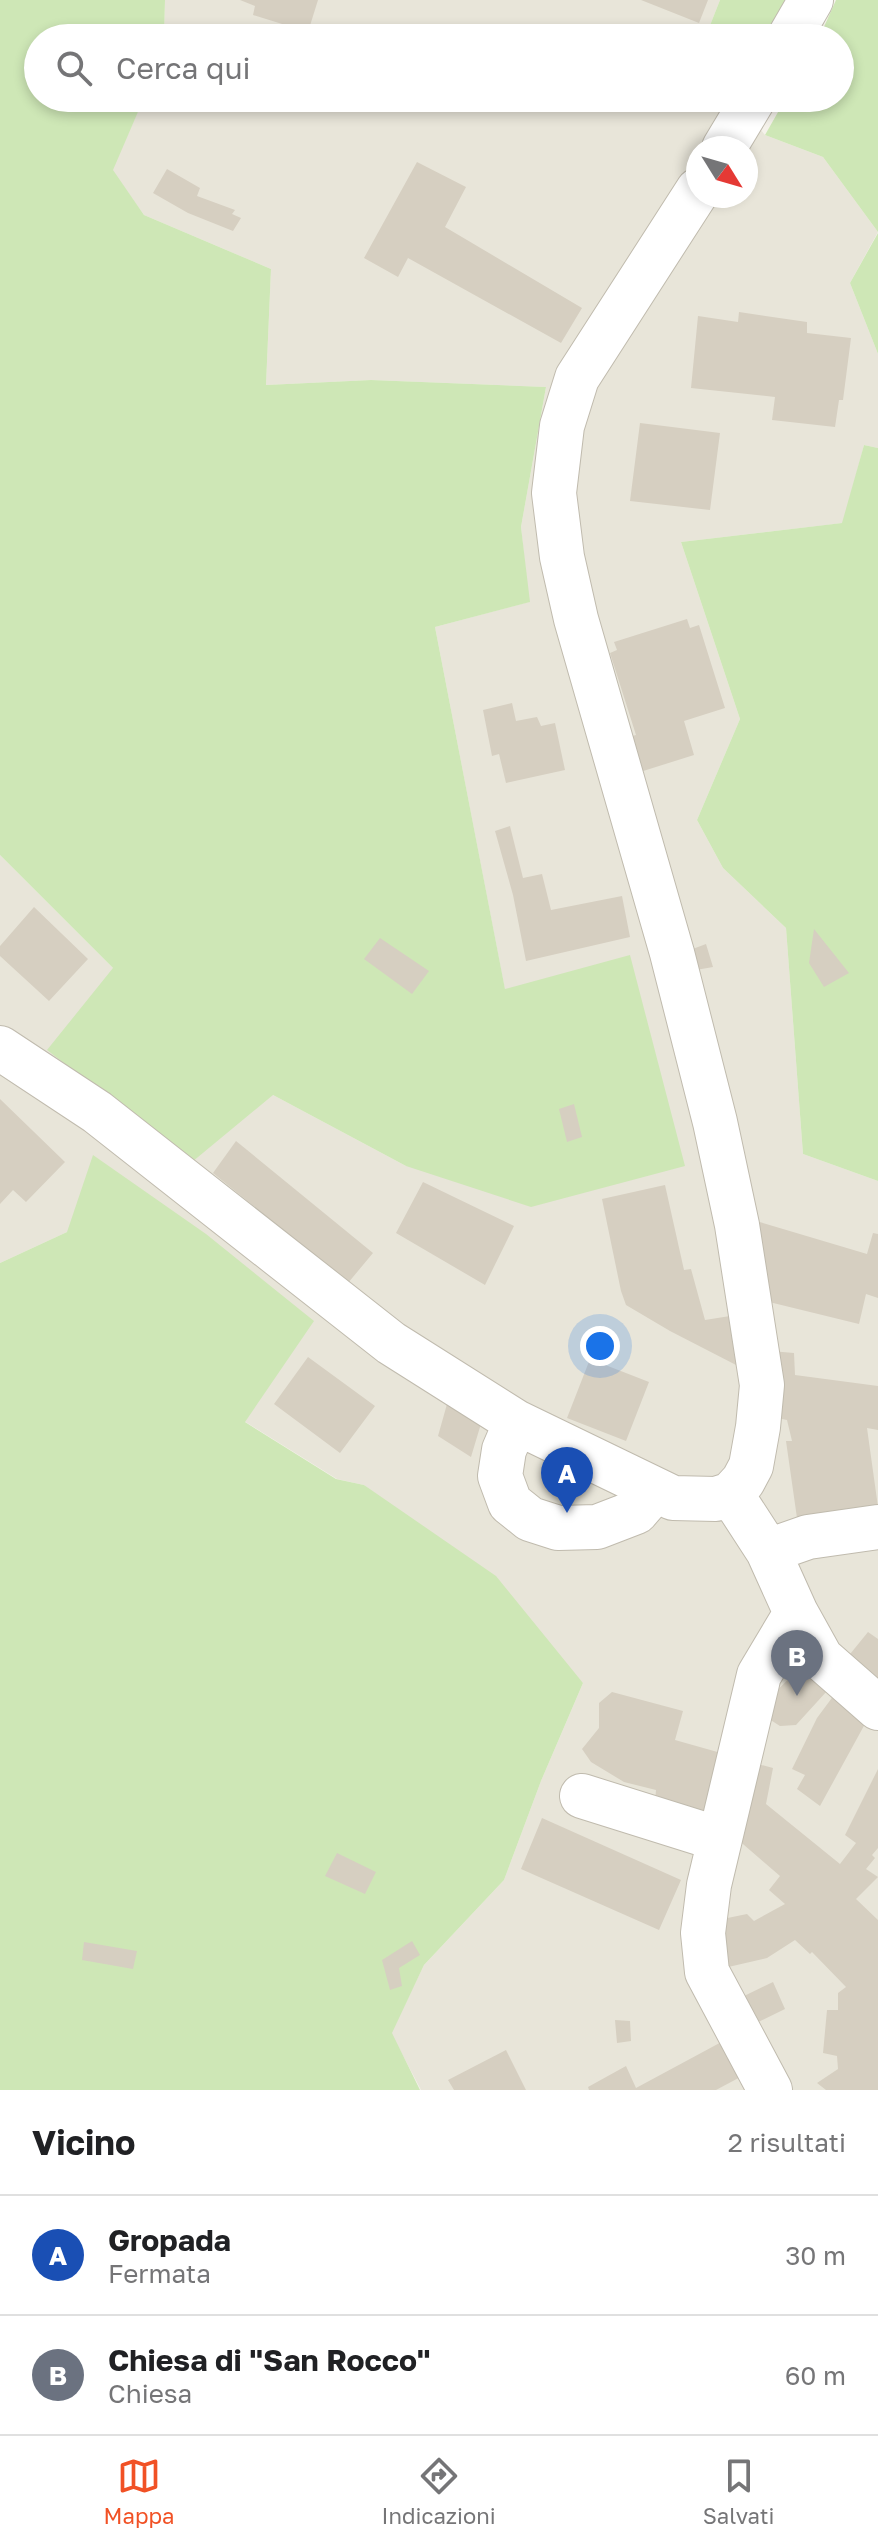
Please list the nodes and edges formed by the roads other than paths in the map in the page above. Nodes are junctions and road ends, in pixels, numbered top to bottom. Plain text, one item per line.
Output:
1 (811, 0) edge
2 (797, 24) edge
3 (746, 112) edge
4 (731, 136) edge
5 (686, 208) edge
6 (0, 1048) edge
7 (516, 1422) junction
8 (655, 1490) junction
9 (731, 1494) junction
10 (878, 1527) edge
11 (768, 1551) junction
12 (796, 1613) junction
13 (878, 1708) edge
14 (582, 1796) dead end
15 (719, 1839) junction
16 (770, 2090) edge

1 - 2 street
3 - 4 street
5 - 9 street
6 - 7 street
7 - 8 street
7 - 8 street
8 - 9 street
9 - 11 street
10 - 11 street
11 - 12 street
12 - 13 street
12 - 15 street
14 - 15 street
15 - 16 street

